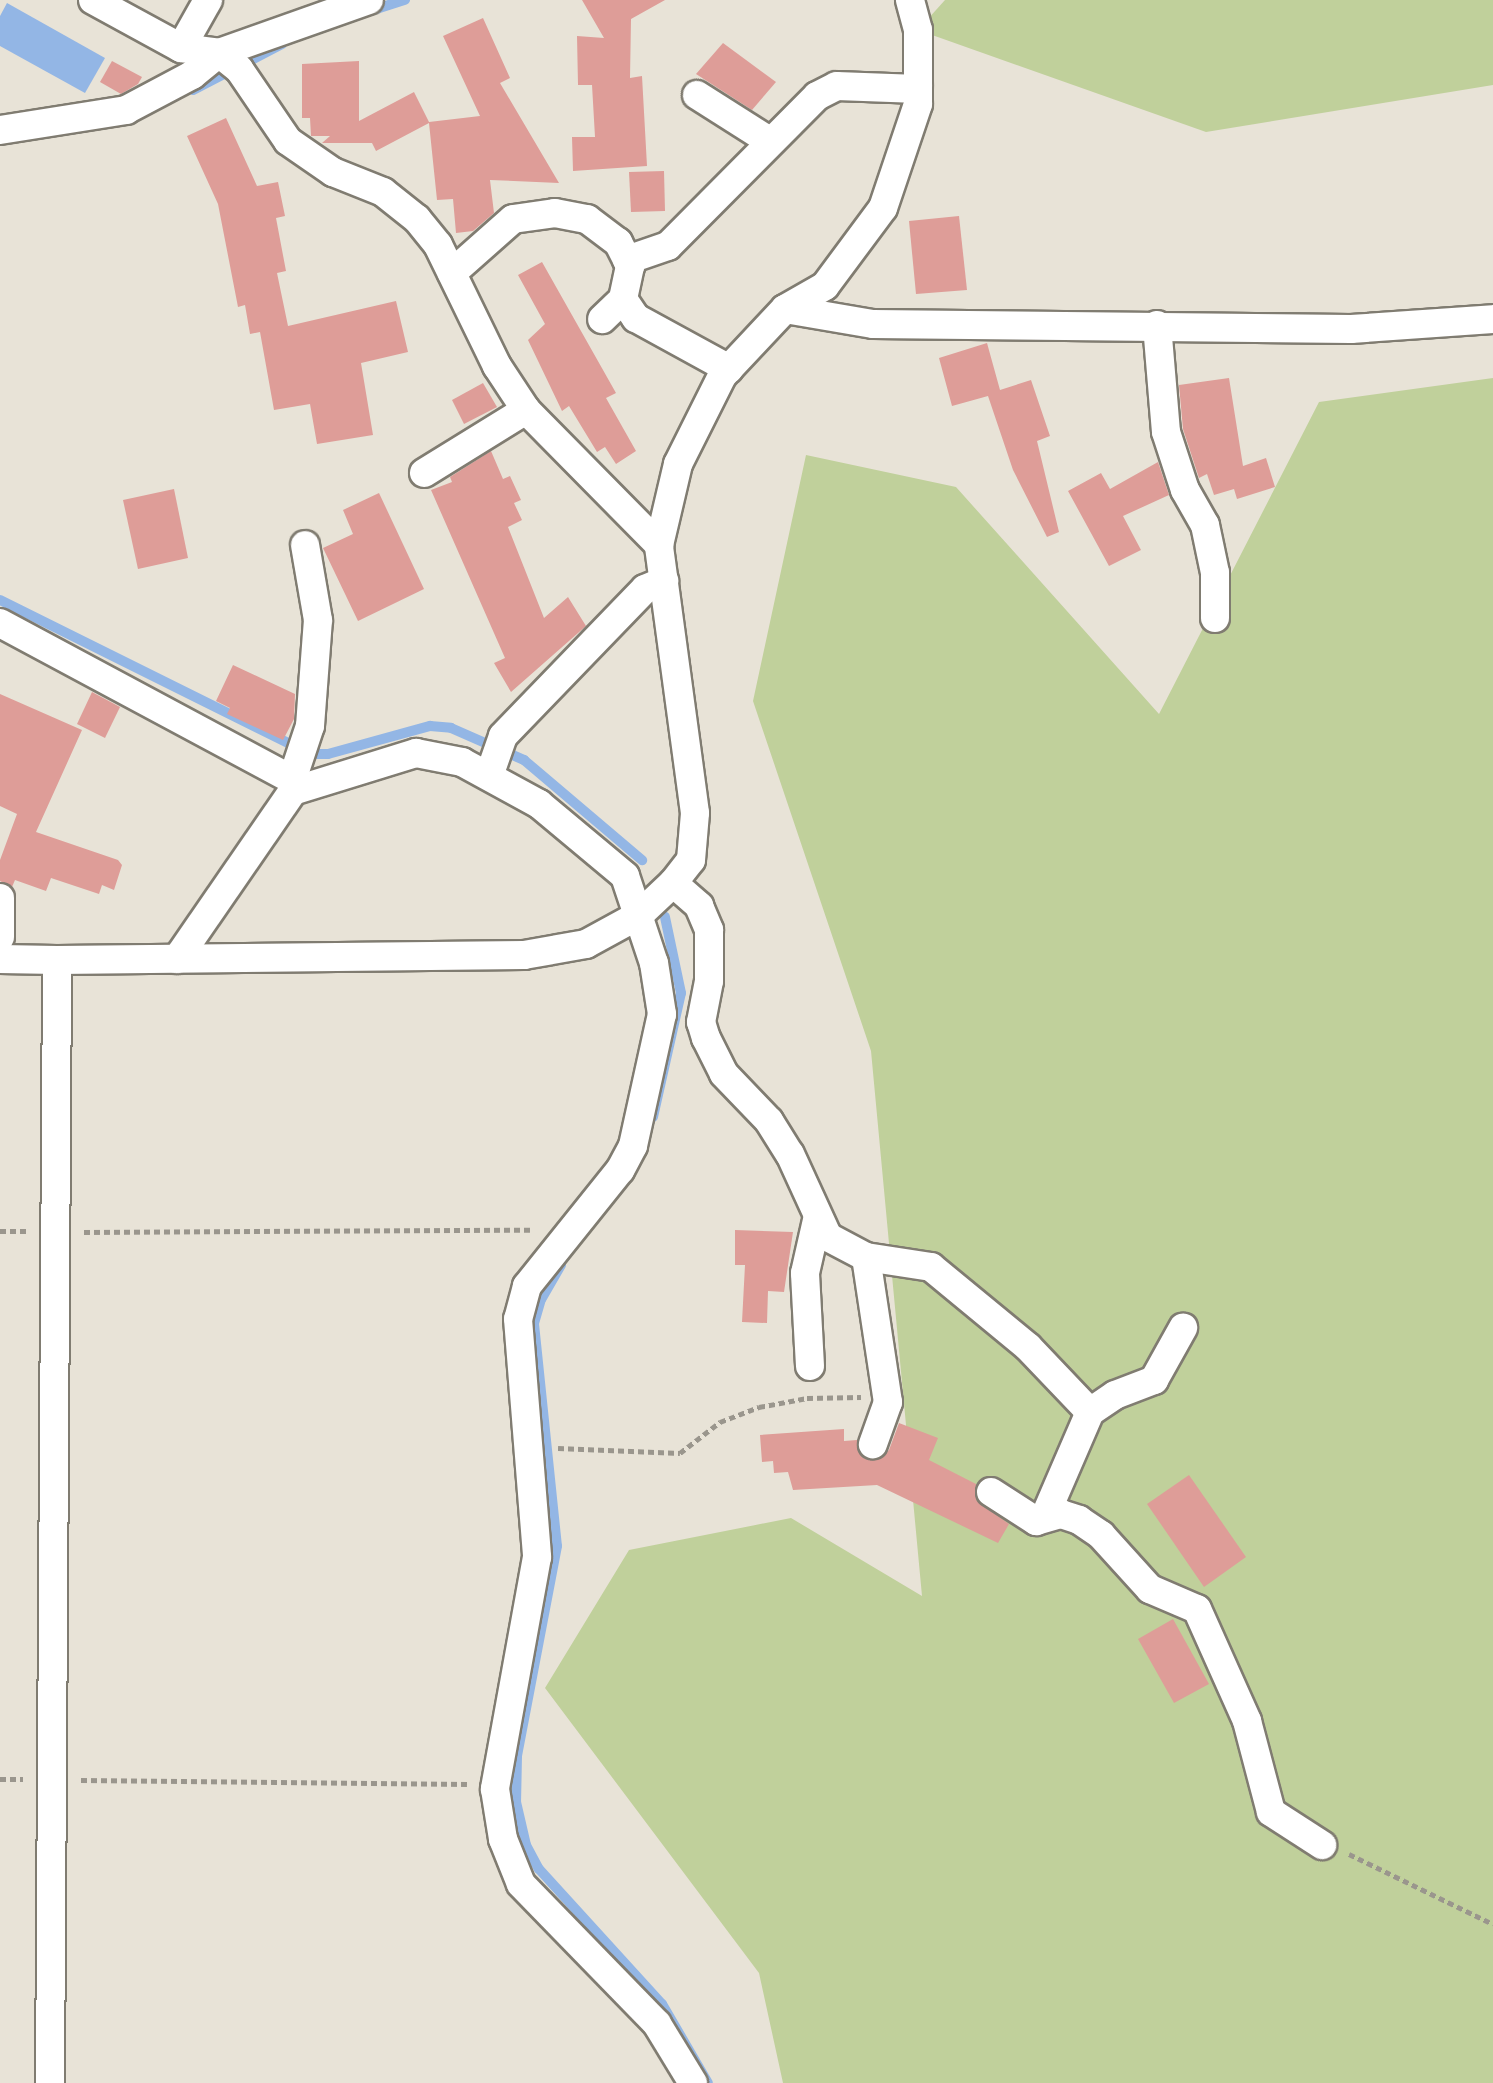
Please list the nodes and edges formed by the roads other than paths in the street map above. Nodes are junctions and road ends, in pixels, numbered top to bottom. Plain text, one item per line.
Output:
1 (93, 0) edge
2 (208, 0) edge
3 (369, 0) edge
4 (910, 0) edge
5 (181, 48) junction
6 (229, 61) junction
7 (918, 89) junction
8 (697, 95) dead end
9 (0, 130) edge
10 (768, 140) junction
11 (627, 260) junction
12 (452, 273) junction
13 (623, 299) junction
14 (785, 309) junction
15 (602, 319) dead end
16 (1493, 319) edge
17 (1157, 325) junction
18 (729, 369) junction
19 (526, 410) junction
20 (424, 473) dead end
21 (305, 545) dead end
22 (659, 545) junction
23 (664, 581) junction
24 (1215, 618) dead end
25 (0, 623) edge
26 (495, 754) junction
27 (300, 767) junction
28 (673, 883) junction
29 (0, 898) edge
30 (639, 915) junction
31 (0, 937) edge
32 (0, 959) edge
33 (177, 959) junction
34 (57, 960) junction
35 (818, 1216) junction
36 (866, 1257) junction
37 (1183, 1328) dead end
38 (810, 1366) dead end
39 (1090, 1412) junction
40 (873, 1444) dead end
41 (991, 1492) dead end
42 (1045, 1516) junction
43 (1322, 1845) road end
44 (50, 2083) edge
45 (693, 2083) edge

1 - 5 street
2 - 5 street
3 - 6 street
4 - 7 street
5 - 6 street
6 - 9 street
6 - 12 street
7 - 10 street
7 - 14 street
8 - 10 street
10 - 11 street
11 - 12 street
11 - 13 street
12 - 19 street
13 - 15 street
13 - 18 street
14 - 17 street
14 - 18 street
16 - 17 street
17 - 24 street
18 - 22 street
19 - 20 street
19 - 22 street
21 - 27 street
22 - 23 street
23 - 26 street
23 - 28 street
25 - 27 street
26 - 27 street
26 - 30 street
27 - 33 street
28 - 30 street
28 - 35 street
29 - 31 street
30 - 33 street
30 - 45 street
32 - 34 street
33 - 34 street
34 - 44 street
35 - 36 street
35 - 38 street
36 - 39 street
36 - 40 street
37 - 39 street
39 - 42 street
41 - 42 street
42 - 43 street

